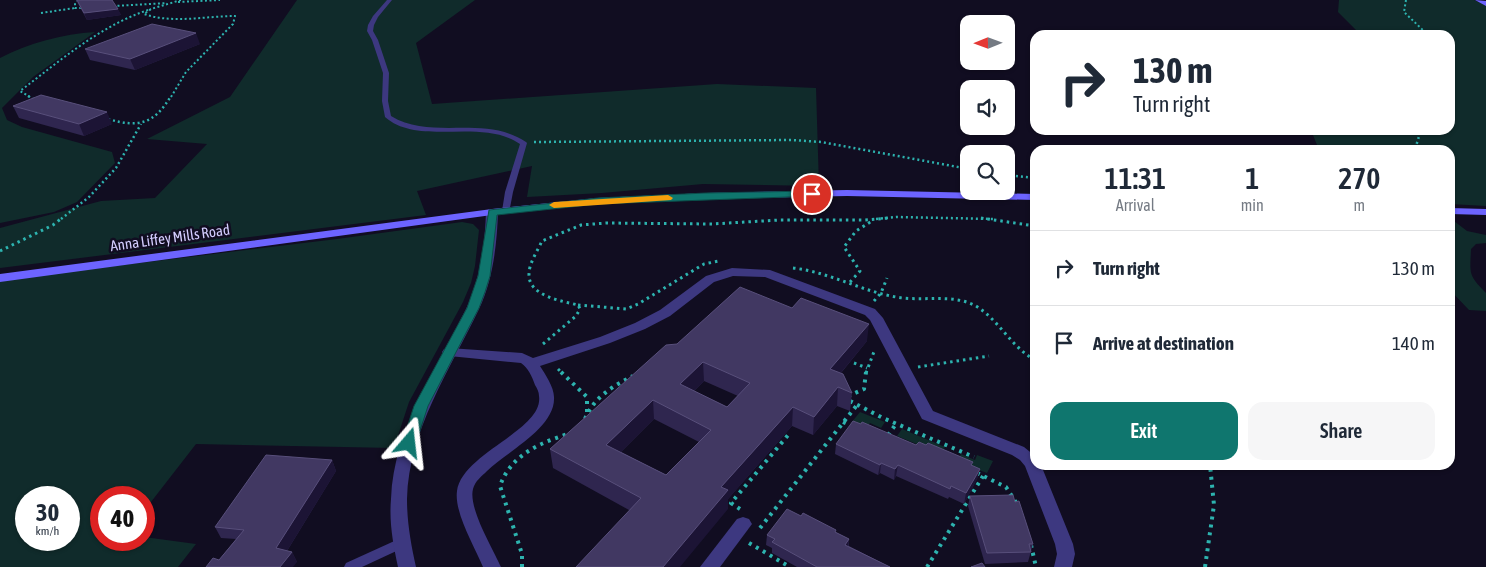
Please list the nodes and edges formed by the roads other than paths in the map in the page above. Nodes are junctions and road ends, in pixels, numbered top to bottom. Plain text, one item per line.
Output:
1 (390, 0) edge
2 (1479, 0) edge
3 (1486, 4) edge
4 (1030, 197) edge
5 (499, 211) junction
6 (1455, 211) edge
7 (1486, 212) edge
8 (0, 278) edge
9 (449, 352) junction
10 (531, 364) junction
11 (1030, 461) edge
12 (1035, 470) edge
13 (748, 527) road end
14 (401, 544) junction
15 (350, 567) edge
16 (407, 567) edge
17 (492, 567) edge
18 (709, 567) edge
19 (1063, 567) edge

1 - 5 lane
2 - 3 main road
4 - 5 main road, Anna Liffey Mills Road
5 - 8 main road, Anna Liffey Mills Road
5 - 9 street
6 - 7 main road
9 - 10 street
9 - 14 street
10 - 11 street
10 - 17 street
12 - 19 street
13 - 18 street
14 - 15 lane
14 - 16 street

